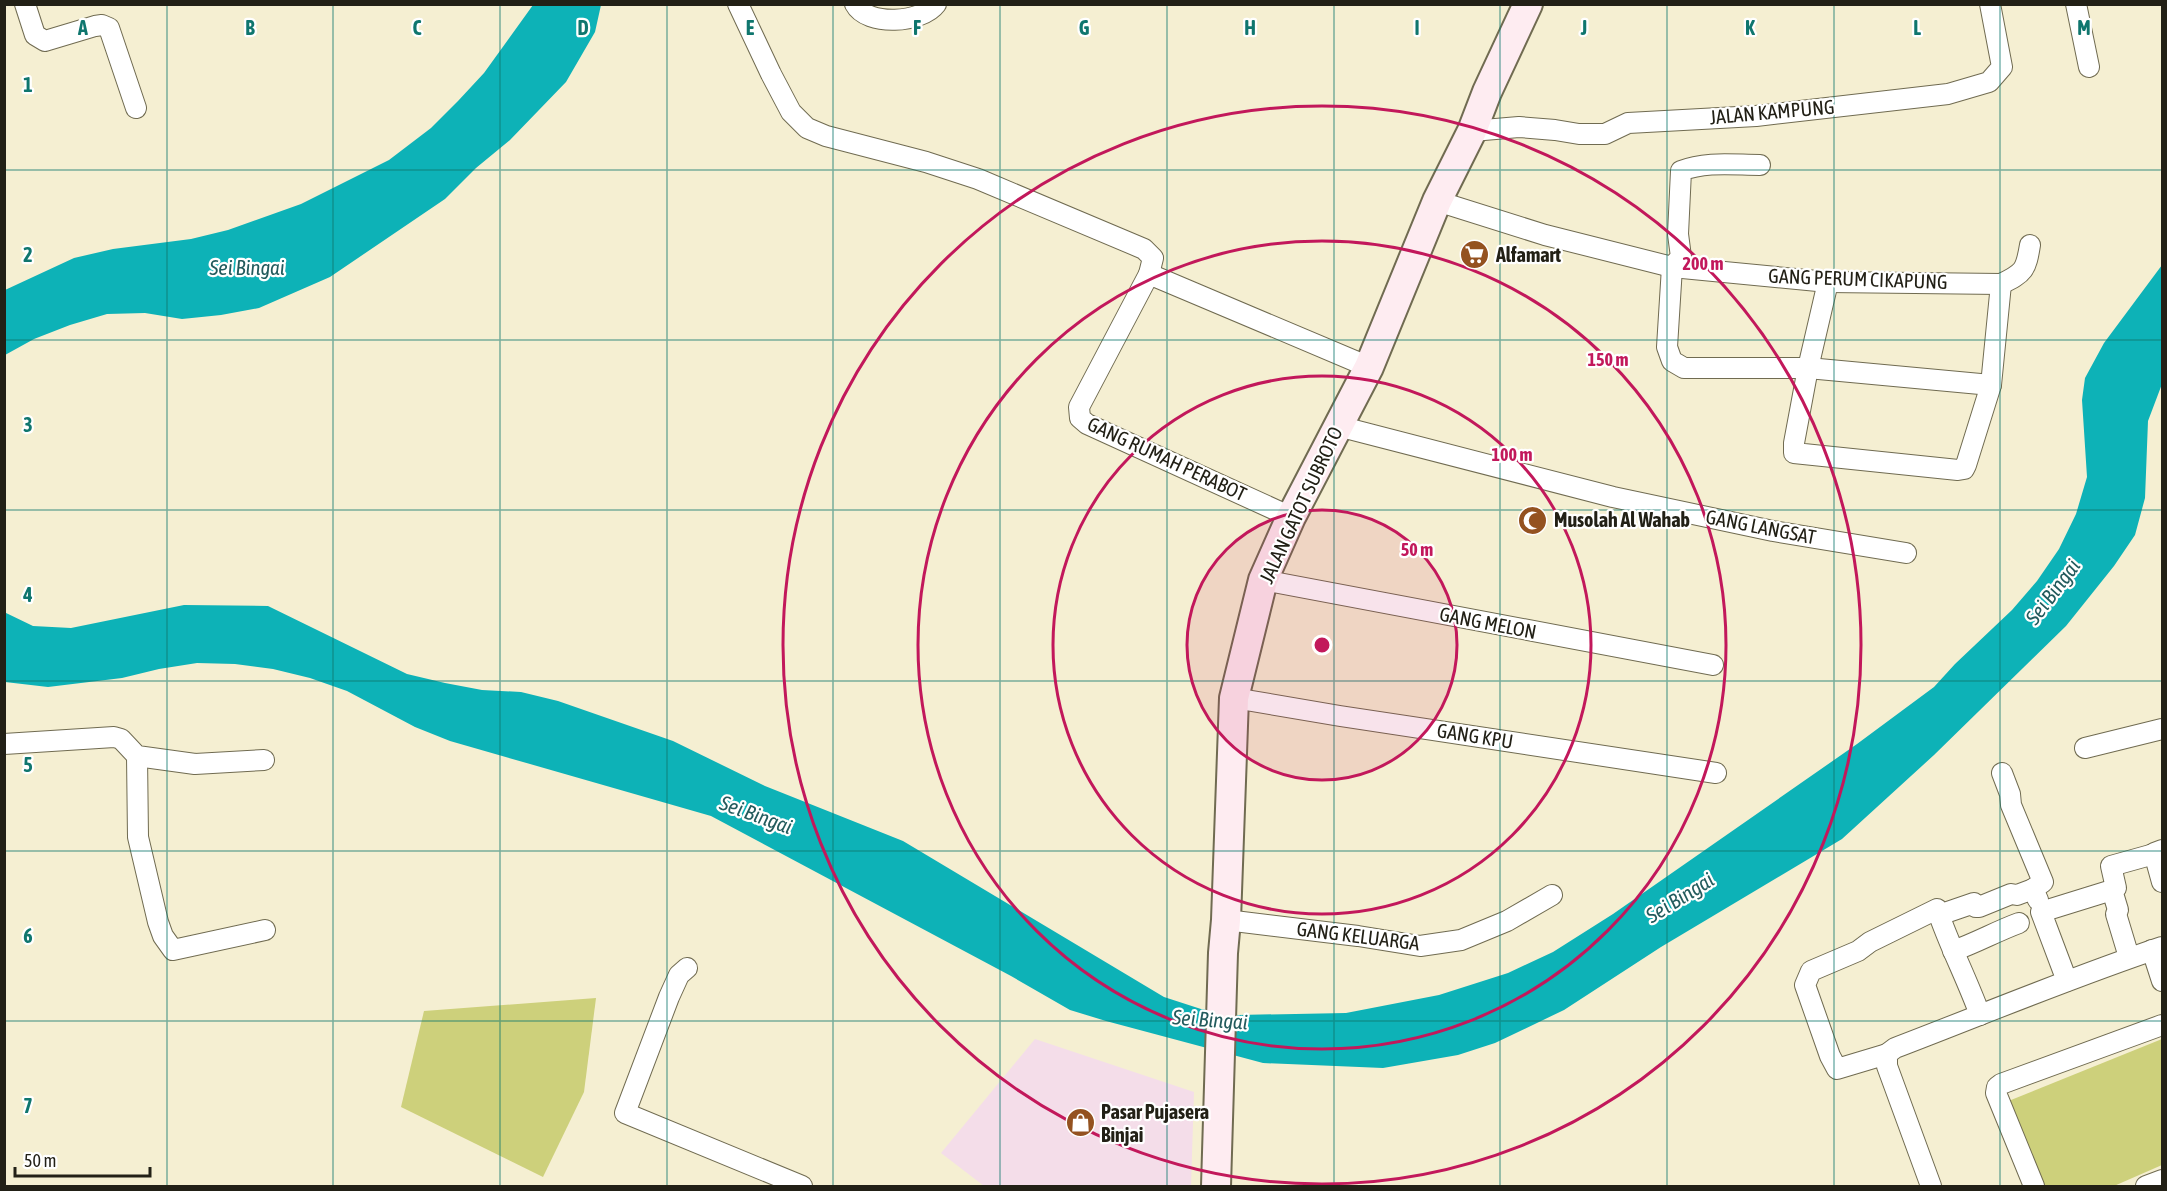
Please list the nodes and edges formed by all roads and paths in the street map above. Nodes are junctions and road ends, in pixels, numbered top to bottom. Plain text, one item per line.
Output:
1 (26, 4) edge
2 (738, 4) edge
3 (855, 4) edge
4 (936, 4) edge
5 (1528, 4) edge
6 (1990, 4) edge
7 (2076, 4) edge
8 (2089, 67) dead end
9 (136, 108) dead end
10 (1472, 131) junction
11 (1760, 165) dead end
12 (1437, 201) junction
13 (2030, 245) dead end
14 (1672, 267) junction
15 (1149, 273) junction
16 (1828, 282) junction
17 (2001, 284) junction
18 (1369, 367) junction
19 (1809, 368) junction
20 (1990, 386) junction
21 (1338, 426) junction
22 (1291, 517) junction
23 (1906, 553) dead end
24 (1263, 580) junction
25 (1713, 665) dead end
26 (1234, 698) junction
27 (2163, 729) edge
28 (4, 744) edge
29 (2085, 748) dead end
30 (136, 756) junction
31 (264, 760) dead end
32 (1716, 773) dead end
33 (2002, 773) dead end
34 (2158, 852) edge
35 (2163, 882) edge
36 (2033, 889) junction
37 (2112, 890) junction
38 (1552, 895) dead end
39 (2042, 911) junction
40 (1939, 915) junction
41 (1226, 920) junction
42 (2019, 923) dead end
43 (265, 930) dead end
44 (2157, 949) edge
45 (1953, 951) junction
46 (2129, 957) junction
47 (687, 968) dead end
48 (2067, 981) junction
49 (2163, 981) edge
50 (1980, 1015) junction
51 (2163, 1025) edge
52 (1887, 1054) junction
53 (769, 1180) edge
54 (2163, 1180) edge
55 (802, 1186) edge
56 (1216, 1186) edge
57 (1931, 1186) edge
58 (2034, 1186) edge
59 (2146, 1186) edge

1 - 9 street
2 - 15 street
3 - 4 street
5 - 10 main road, JALAN GATOT SUBROTO
6 - 10 street, JALAN KAMPUNG
7 - 8 street
10 - 12 main road, JALAN GATOT SUBROTO
11 - 14 street
12 - 14 street, GANG PERUM CIKAPUNG
12 - 18 main road, JALAN GATOT SUBROTO
13 - 17 street
14 - 16 street, GANG PERUM CIKAPUNG
14 - 19 street
15 - 18 street
15 - 22 street, GANG RUMAH PERABOT
16 - 17 street, GANG PERUM CIKAPUNG
16 - 19 street
17 - 20 street
18 - 21 main road, JALAN GATOT SUBROTO
19 - 20 street
19 - 20 street
21 - 22 main road, JALAN GATOT SUBROTO
21 - 23 street, GANG LANGSAT
22 - 24 main road, JALAN GATOT SUBROTO
24 - 25 street, GANG MELON
24 - 26 main road, JALAN GATOT SUBROTO
26 - 32 street, GANG KPU
26 - 41 main road, JALAN GATOT SUBROTO
27 - 29 street
28 - 30 street
30 - 31 street
30 - 43 street
33 - 36 street
34 - 35 street
34 - 37 street
36 - 39 street
36 - 40 street
37 - 39 street
37 - 46 street
38 - 41 street, GANG KELUARGA
39 - 48 street
40 - 45 street
40 - 52 street
41 - 56 main road, JALAN GATOT SUBROTO
42 - 45 street
44 - 46 street
44 - 49 street
45 - 50 street
46 - 48 street
47 - 53 street
48 - 50 street
50 - 52 street
51 - 58 street
52 - 57 street
53 - 55 street
54 - 59 street

